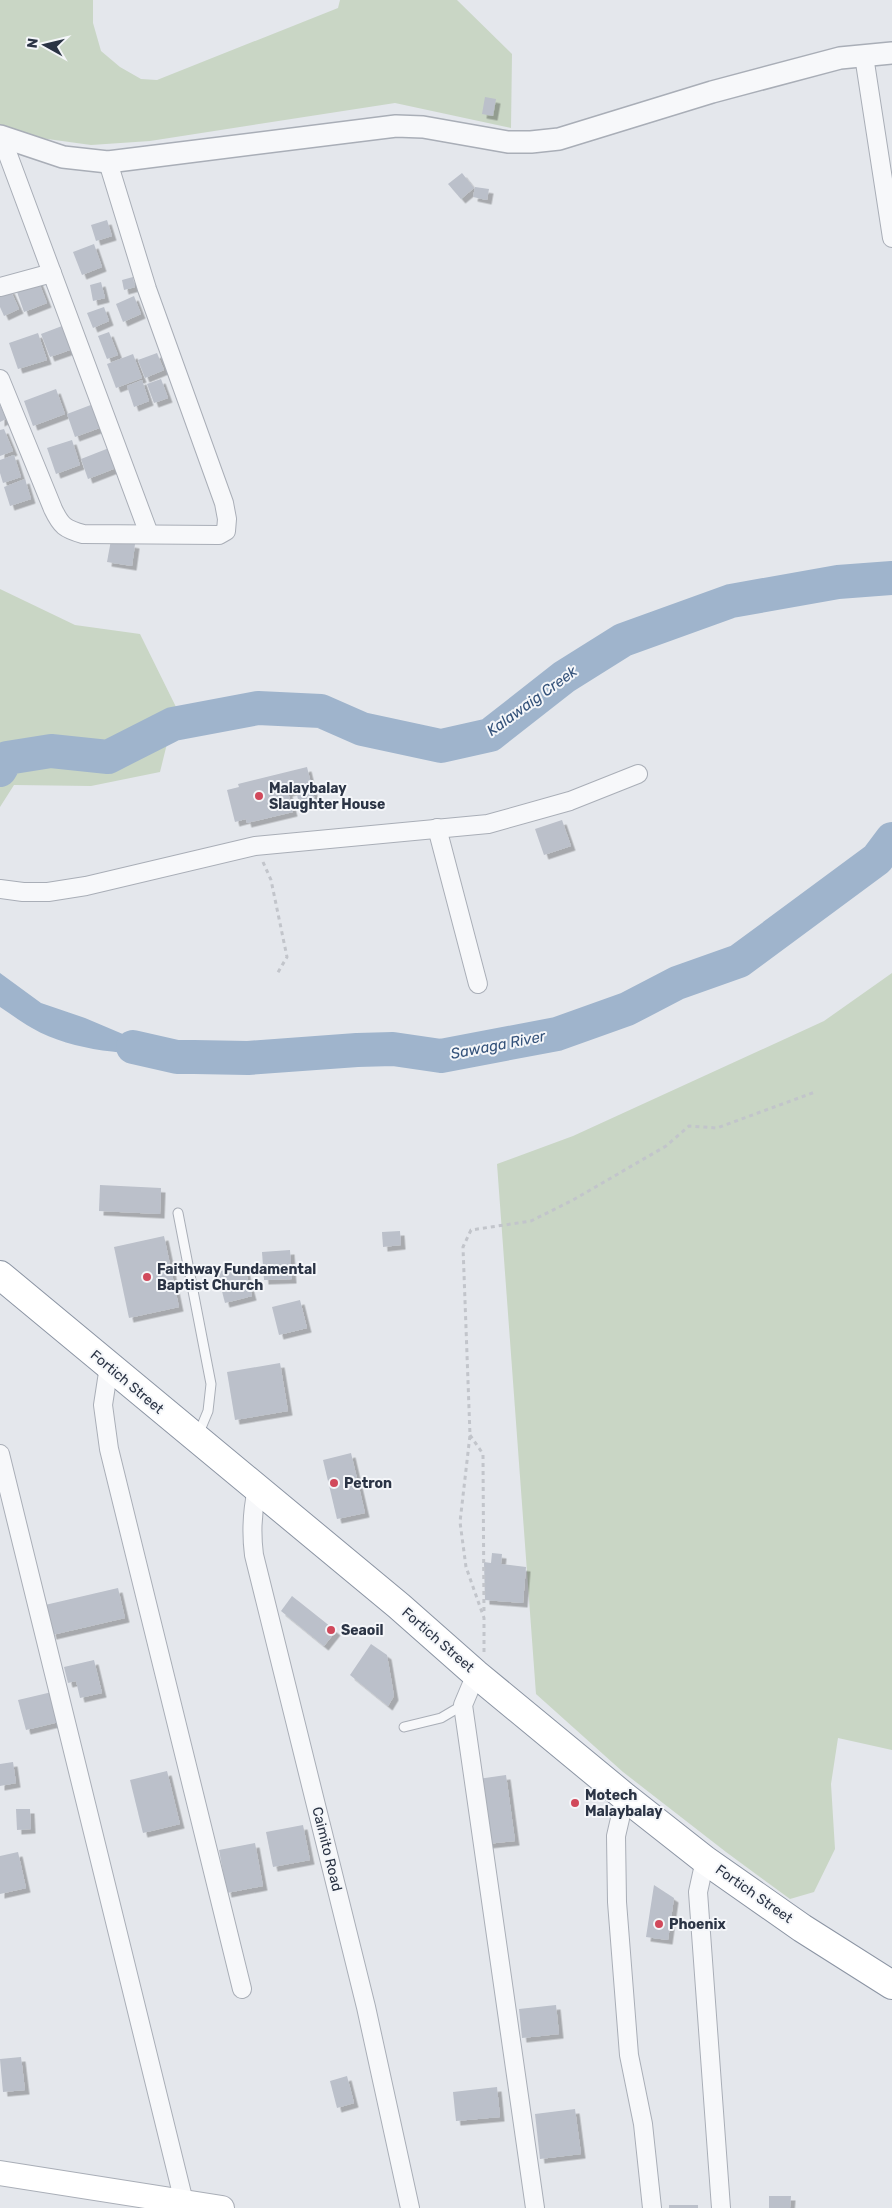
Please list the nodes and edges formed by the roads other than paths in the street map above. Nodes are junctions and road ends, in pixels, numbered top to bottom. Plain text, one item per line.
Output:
1 (892, 52) edge
2 (864, 56) junction
3 (0, 136) edge
4 (108, 162) junction
5 (892, 238) edge
6 (52, 273) junction
7 (0, 287) edge
8 (0, 379) edge
9 (149, 534) junction
10 (638, 774) dead end
11 (437, 828) junction
12 (0, 889) edge
13 (478, 984) dead end
14 (178, 1212) dead end
15 (0, 1275) edge
16 (109, 1366) junction
17 (196, 1440) junction
18 (0, 1454) edge
19 (257, 1489) junction
20 (476, 1674) junction
21 (463, 1705) junction
22 (404, 1727) dead end
23 (625, 1797) junction
24 (705, 1860) junction
25 (892, 1985) edge
26 (242, 1989) dead end
27 (0, 2173) edge
28 (184, 2202) junction
29 (222, 2208) edge
30 (410, 2208) edge
31 (534, 2208) edge
32 (652, 2208) edge
33 (721, 2208) edge

1 - 2 street
2 - 4 street
2 - 5 street
3 - 4 street
3 - 6 street
4 - 9 street
6 - 7 street
6 - 9 street
8 - 9 street
10 - 11 street
11 - 12 street
11 - 13 street
14 - 17 lane
15 - 16 highway, Fortich Street
16 - 17 highway, Fortich Street
16 - 26 street
17 - 19 highway, Fortich Street
18 - 28 street
19 - 20 highway, Fortich Street
19 - 30 street, Caimito Road
20 - 21 street
20 - 23 highway, Fortich Street
21 - 22 lane
21 - 31 street
23 - 24 highway, Fortich Street
23 - 32 street
24 - 25 highway, Fortich Street
24 - 33 street
27 - 28 main road
28 - 29 main road

